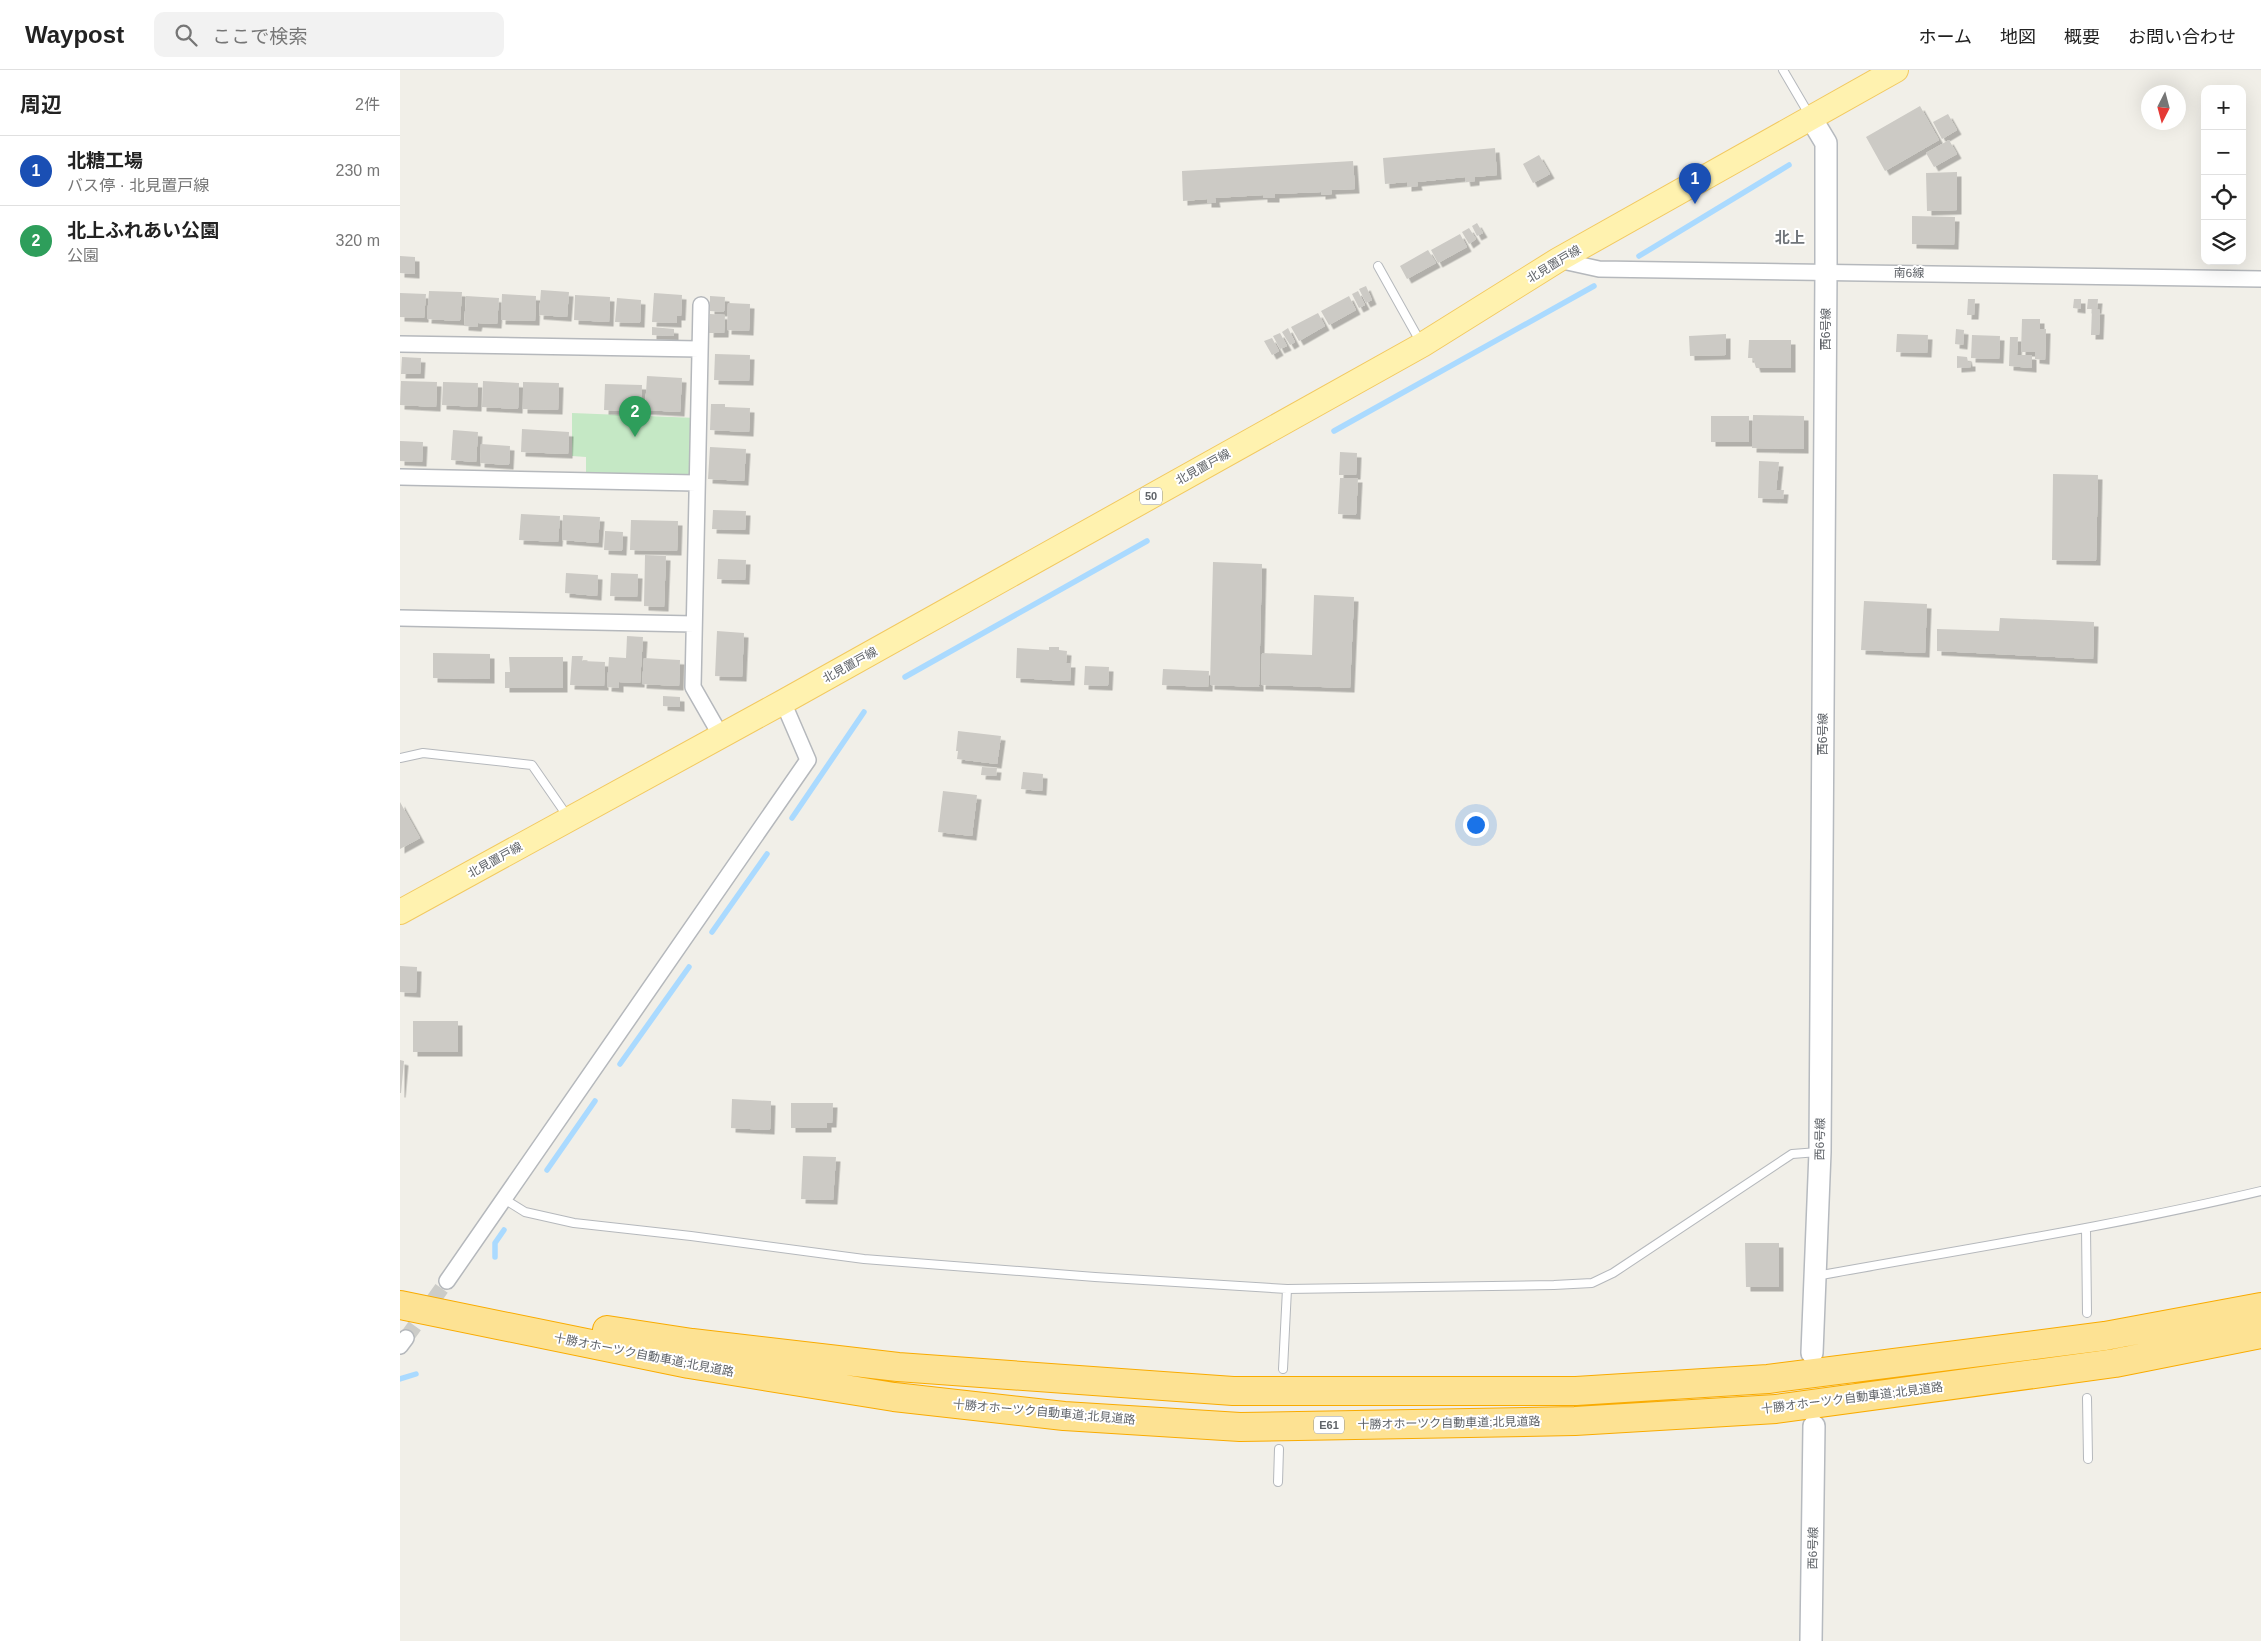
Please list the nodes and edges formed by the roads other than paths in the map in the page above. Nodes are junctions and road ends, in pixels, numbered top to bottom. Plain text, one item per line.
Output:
1 (1783, 70) edge
2 (1896, 70) edge
3 (1811, 118) junction
4 (1558, 260) junction
5 (1378, 266) dead end
6 (1826, 271) junction
7 (2261, 279) edge
8 (701, 305) dead end
9 (400, 344) edge
10 (1422, 345) junction
11 (699, 349) junction
12 (400, 477) edge
13 (696, 483) junction
14 (400, 618) edge
15 (694, 624) junction
16 (783, 702) junction
17 (720, 736) junction
18 (400, 758) edge
19 (569, 819) junction
20 (400, 912) edge
21 (1820, 1152) junction
22 (2261, 1191) edge
23 (504, 1199) junction
24 (2086, 1228) junction
25 (1816, 1276) junction
26 (447, 1281) tunnel mouth
27 (1288, 1288) junction
28 (400, 1303) edge
29 (2261, 1307) edge
30 (2087, 1313) dead end
31 (2261, 1334) edge
32 (1812, 1353) dead end
33 (1283, 1368) dead end
34 (2087, 1398) dead end
35 (1814, 1426) dead end
36 (1279, 1449) dead end
37 (2088, 1459) dead end
38 (1278, 1482) dead end
39 (1812, 1641) edge

1 - 3 lane
2 - 3 main road, 北見置戸線 / 50
3 - 4 main road, 北見置戸線 / 50
3 - 6 street, 西6号線
4 - 6 street, 南6線
4 - 10 main road, 北見置戸線 / 50
5 - 10 lane
6 - 7 street, 南6線
6 - 21 street, 西6号線
8 - 11 street
9 - 11 street
10 - 16 main road, 北見置戸線 / 50
11 - 13 street
12 - 13 street
13 - 15 street
14 - 15 street
15 - 17 street
16 - 17 main road, 北見置戸線 / 50
16 - 23 street
17 - 19 main road, 北見置戸線 / 50
18 - 19 lane
19 - 20 main road, 北見置戸線 / 50
21 - 25 street, 西6号線
21 - 27 lane
22 - 24 lane
23 - 26 street
23 - 27 lane
24 - 25 lane
24 - 30 lane
25 - 32 street, 西6号線
27 - 33 lane
28 - 29 highway, 十勝オホーツク自動車道;北見道路 / E61
28 - 31 highway, 十勝オホーツク自動車道;北見道路 / E61
34 - 37 lane
35 - 39 street, 西6号線
36 - 38 lane

